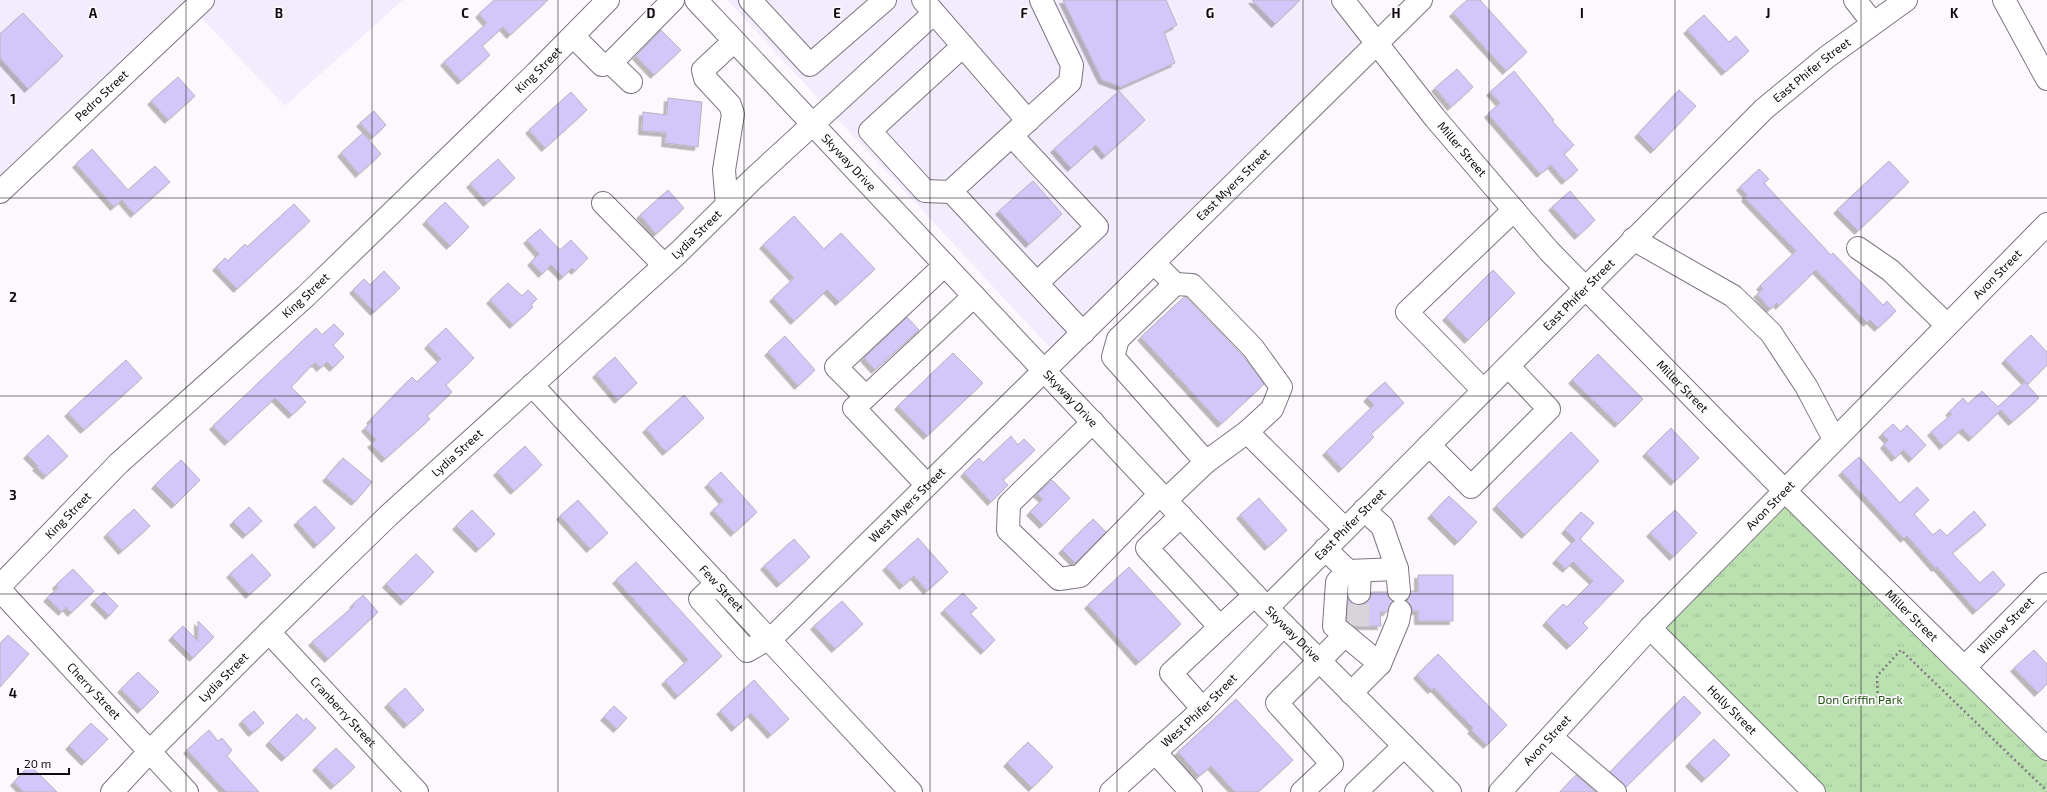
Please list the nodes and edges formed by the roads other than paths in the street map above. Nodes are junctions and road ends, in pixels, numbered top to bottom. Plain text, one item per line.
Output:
1 (203, 0) edge
2 (608, 0) edge
3 (672, 0) edge
4 (696, 0) edge
5 (750, 0) edge
6 (885, 0) edge
7 (1040, 0) edge
8 (1343, 0) edge
9 (1421, 0) edge
10 (1855, 0) edge
11 (1906, 0) edge
12 (2004, 0) edge
13 (929, 7) edge
14 (1872, 23) junction
15 (573, 36) junction
16 (734, 41) junction
17 (1376, 45) junction
18 (963, 46) junction
19 (611, 63) junction
20 (2047, 79) edge
21 (631, 82) dead end
22 (1028, 121) junction
23 (812, 124) junction
24 (1012, 136) junction
25 (0, 192) edge
26 (951, 192) junction
27 (603, 203) dead end
28 (727, 204) junction
29 (1514, 210) junction
30 (2047, 224) edge
31 (1633, 239) junction
32 (1858, 248) dead end
33 (1154, 263) junction
34 (664, 265) junction
35 (945, 265) junction
36 (1037, 283) junction
37 (1175, 284) junction
38 (1585, 288) junction
39 (974, 296) junction
40 (1947, 324) junction
41 (1083, 333) junction
42 (1508, 366) junction
43 (1045, 370) junction
44 (532, 385) junction
45 (1483, 390) junction
46 (866, 397) junction
47 (1093, 422) junction
48 (1247, 432) junction
49 (1834, 440) junction
50 (1429, 445) junction
51 (1206, 462) junction
52 (927, 485) junction
53 (1784, 490) junction
54 (1163, 497) junction
55 (1364, 510) junction
56 (1181, 516) junction
57 (1345, 529) junction
58 (1325, 549) junction
59 (1397, 569) junction
60 (1354, 571) junction
61 (2047, 584) edge
62 (0, 586) edge
63 (0, 590) edge
64 (1359, 593) tunnel mouth
65 (1261, 601) junction
66 (1284, 625) junction
67 (1220, 627) junction
68 (1650, 628) junction
69 (268, 632) junction
70 (1354, 635) junction
71 (769, 639) junction
72 (1320, 662) junction
73 (1380, 664) junction
74 (1965, 667) junction
75 (1351, 693) junction
76 (1203, 709) junction
77 (1551, 737) junction
78 (1404, 746) junction
79 (2047, 749) edge
80 (150, 751) junction
81 (1155, 752) junction
82 (1509, 789) edge
83 (112, 792) edge
84 (187, 792) edge
85 (417, 792) edge
86 (911, 792) edge
87 (1111, 792) edge
88 (1191, 792) edge
89 (1302, 792) edge
90 (1356, 792) edge
91 (1450, 792) edge
92 (1616, 792) edge
93 (1814, 792) edge

1 - 25 street, Pedro Street
2 - 15 street, King Street
3 - 19 street
4 - 16 street, Skyway Drive
5 - 6 street
7 - 22 street
8 - 17 street, Miller Street
9 - 17 street, East Myers Street
10 - 14 street
11 - 14 street, East Phifer Street
12 - 20 street
13 - 18 street
13 - 23 street, Lydia Street
14 - 31 street, East Phifer Street
15 - 19 street
15 - 62 street, King Street
16 - 23 street, Skyway Drive
16 - 28 street
17 - 29 street, Miller Street
17 - 33 street, East Myers Street
18 - 22 street
18 - 26 street
19 - 21 street
22 - 24 street
23 - 28 street, Lydia Street
23 - 35 street, Skyway Drive
24 - 26 street
24 - 36 street
26 - 36 street
27 - 34 street
28 - 34 street, Lydia Street
29 - 38 street, Miller Street
29 - 45 street
30 - 40 street, Avon Street
31 - 38 street, East Phifer Street
31 - 49 street
32 - 40 street
33 - 37 street
33 - 41 street, East Myers Street
34 - 44 street, Lydia Street
35 - 39 street, Skyway Drive
35 - 46 street
36 - 41 street
37 - 48 street
37 - 51 street
38 - 42 street, East Phifer Street
38 - 53 street, Miller Street
39 - 43 street, Skyway Drive
39 - 46 street
40 - 49 street, Avon Street
41 - 43 street, East Myers Street
42 - 45 street, East Phifer Street
42 - 50 street
43 - 47 street, Skyway Drive
43 - 52 street, West Myers Street
44 - 69 street, Lydia Street
44 - 71 street, Few Street
45 - 50 street, East Phifer Street
46 - 52 street
47 - 54 street, Skyway Drive
47 - 54 street
48 - 51 street
48 - 57 street
49 - 53 street, Avon Street
50 - 55 street, East Phifer Street
51 - 54 street
52 - 71 street, West Myers Street
53 - 68 street, Avon Street
53 - 74 street, Miller Street
54 - 56 street, Skyway Drive
55 - 57 street, East Phifer Street
55 - 59 street
56 - 65 street, Skyway Drive
56 - 67 street
57 - 58 street, East Phifer Street
58 - 60 street
58 - 65 street, East Phifer Street
59 - 60 street
59 - 73 street
60 - 64 street
60 - 70 street
61 - 74 street, Willow Street
63 - 80 street, Cherry Street
65 - 66 street, Skyway Drive
65 - 67 street, East Phifer Street
66 - 72 street, Skyway Drive
66 - 76 street, West Phifer Street
67 - 76 street, East Phifer Street
68 - 77 street, Avon Street
68 - 93 street, Holly Street
69 - 80 street, Lydia Street
69 - 85 street, Cranberry Street
70 - 72 street
70 - 73 street
71 - 86 street, Few Street
72 - 75 street, Skyway Drive
72 - 89 street
73 - 75 street
74 - 79 street, Miller Street
75 - 78 street, Skyway Drive
76 - 81 street, West Phifer Street
77 - 82 street, Avon Street
77 - 92 street
78 - 90 street
78 - 91 street, Skyway Drive
80 - 83 street, Lydia Street
80 - 84 street, Cherry Street
81 - 87 street, West Phifer Street
81 - 88 street

